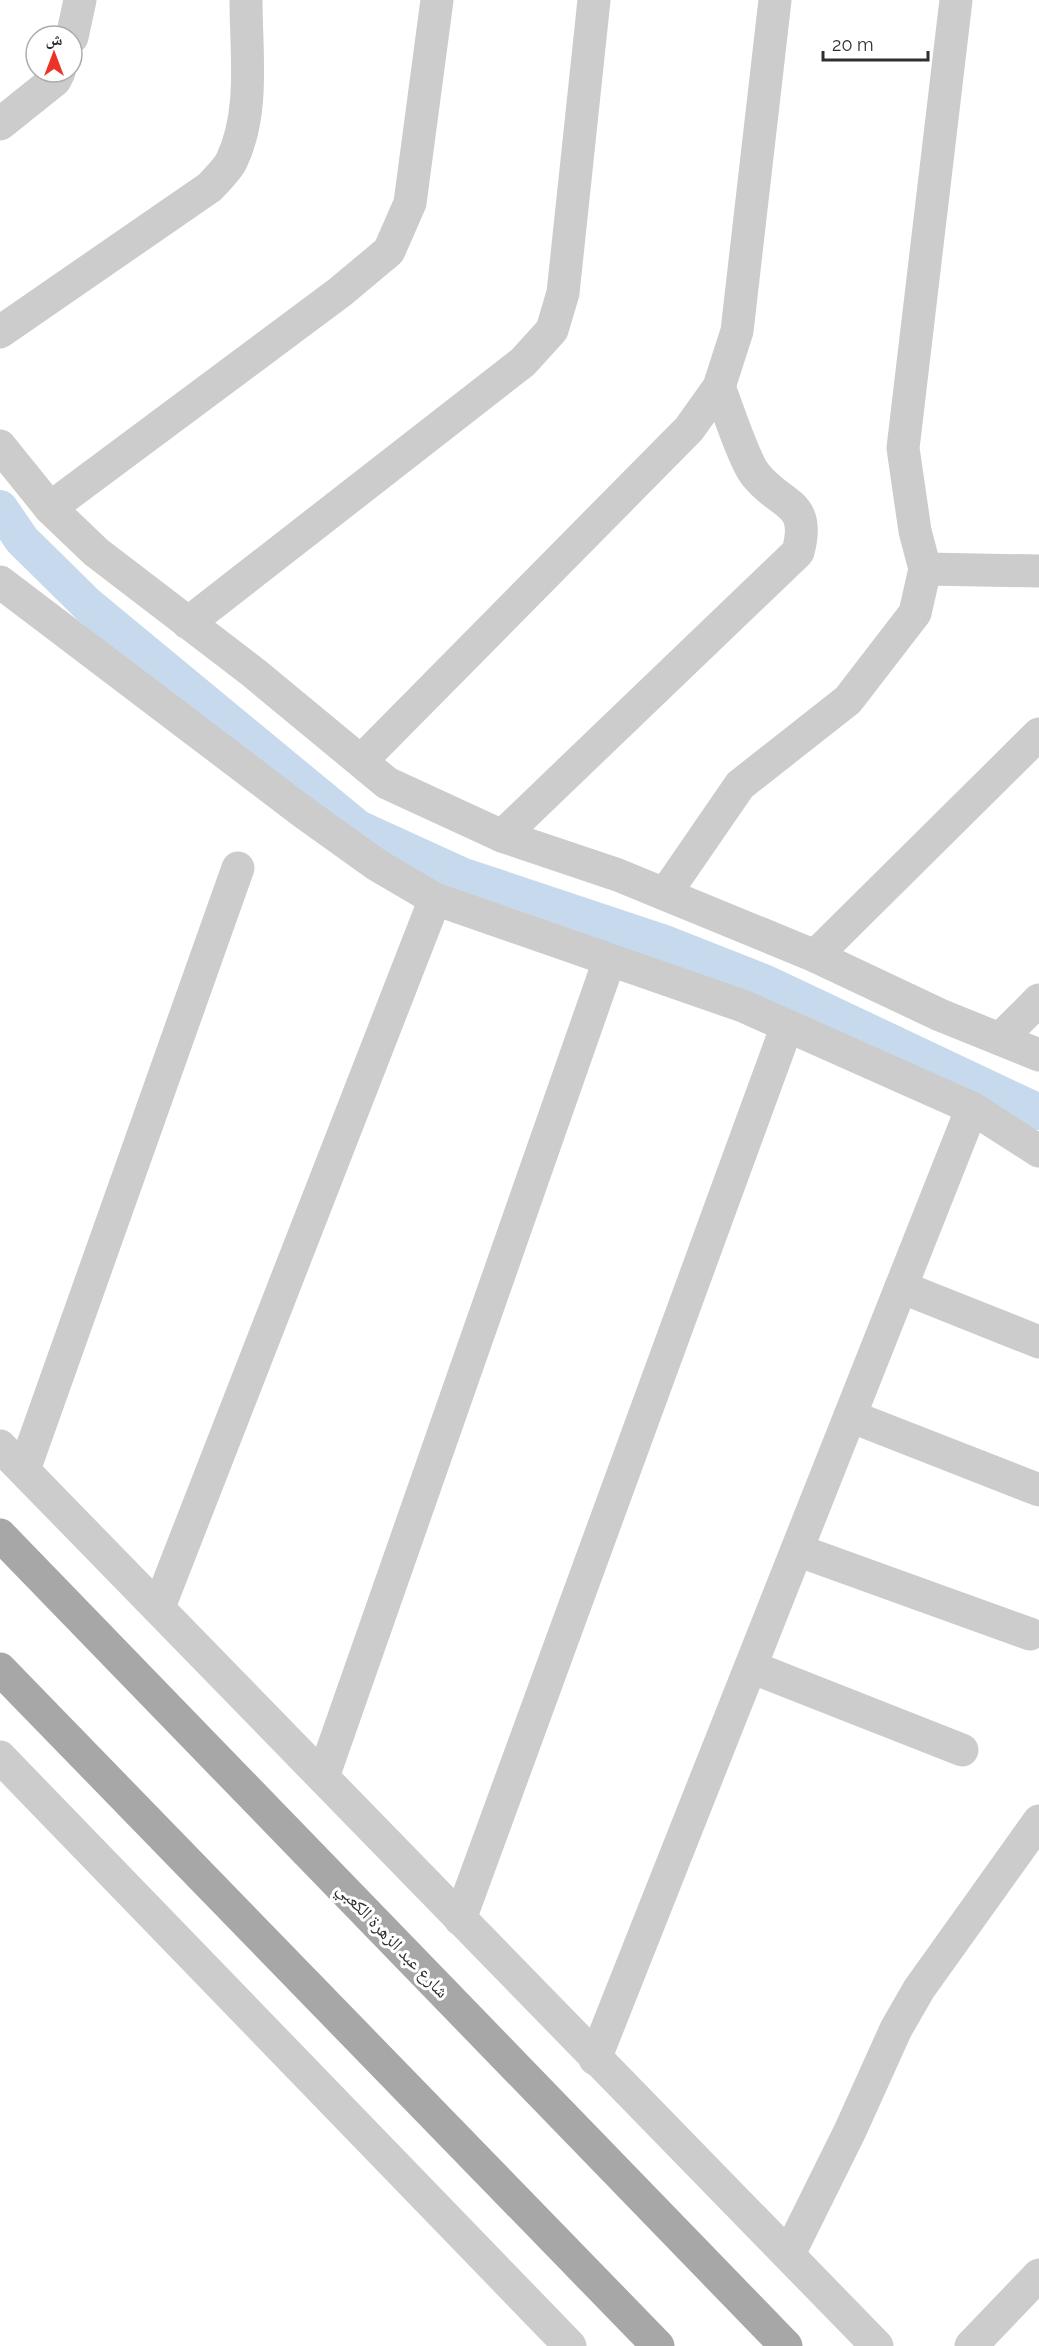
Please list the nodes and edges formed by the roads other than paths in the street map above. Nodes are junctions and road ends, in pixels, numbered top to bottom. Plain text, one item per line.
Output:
1 (80, 0) edge
2 (246, 0) edge
3 (437, 0) edge
4 (594, 0) edge
5 (775, 0) edge
6 (956, 0) edge
7 (75, 24) edge
8 (50, 84) edge
9 (0, 124) edge
10 (0, 332) edge
11 (719, 387) junction
12 (0, 446) edge
13 (50, 508) junction
14 (925, 569) junction
15 (1039, 571) edge
16 (0, 582) edge
17 (188, 622) junction
18 (1039, 734) edge
19 (361, 761) junction
20 (502, 836) junction
21 (238, 868) dead end
22 (665, 894) junction
23 (435, 899) junction
24 (815, 956) junction
25 (609, 960) junction
26 (1039, 1000) edge
27 (787, 1026) junction
28 (999, 1039) junction
29 (1039, 1055) edge
30 (972, 1108) junction
31 (1039, 1151) edge
32 (901, 1287) junction
33 (1039, 1342) edge
34 (850, 1416) junction
35 (0, 1446) edge
36 (24, 1470) junction
37 (1039, 1490) edge
38 (0, 1535) edge
39 (797, 1550) junction
40 (159, 1607) junction
41 (1030, 1634) dead end
42 (751, 1667) junction
43 (0, 1669) edge
44 (962, 1750) dead end
45 (0, 1757) edge
46 (322, 1777) junction
47 (1039, 1821) edge
48 (460, 1919) junction
49 (595, 2059) junction
50 (789, 2254) junction
51 (1039, 2275) edge
52 (570, 2346) edge
53 (658, 2346) edge
54 (786, 2346) edge
55 (877, 2346) edge
56 (971, 2346) edge

1 - 7 street
2 - 10 street
3 - 13 street
4 - 17 street
5 - 11 street
6 - 14 street
8 - 9 street
11 - 19 street
11 - 20 street
12 - 13 street
13 - 17 street
14 - 15 street
14 - 22 street
16 - 23 street
17 - 19 street
18 - 24 street
19 - 20 street
20 - 22 street
21 - 36 street
22 - 24 street
23 - 25 street
23 - 40 street
24 - 28 street
25 - 27 street
25 - 46 street
26 - 28 street
27 - 30 street
27 - 48 street
28 - 29 street
30 - 31 street
30 - 32 street
32 - 33 street
32 - 34 street
34 - 37 street
34 - 39 street
35 - 36 street
36 - 40 street
38 - 54 main road, شارع عبد الزهرة الكعبي
39 - 41 street
39 - 42 street
40 - 46 street
42 - 44 street
42 - 49 street
43 - 53 main road
45 - 52 street
46 - 48 street
47 - 50 street
48 - 49 street
49 - 50 street
50 - 55 street
51 - 56 street

